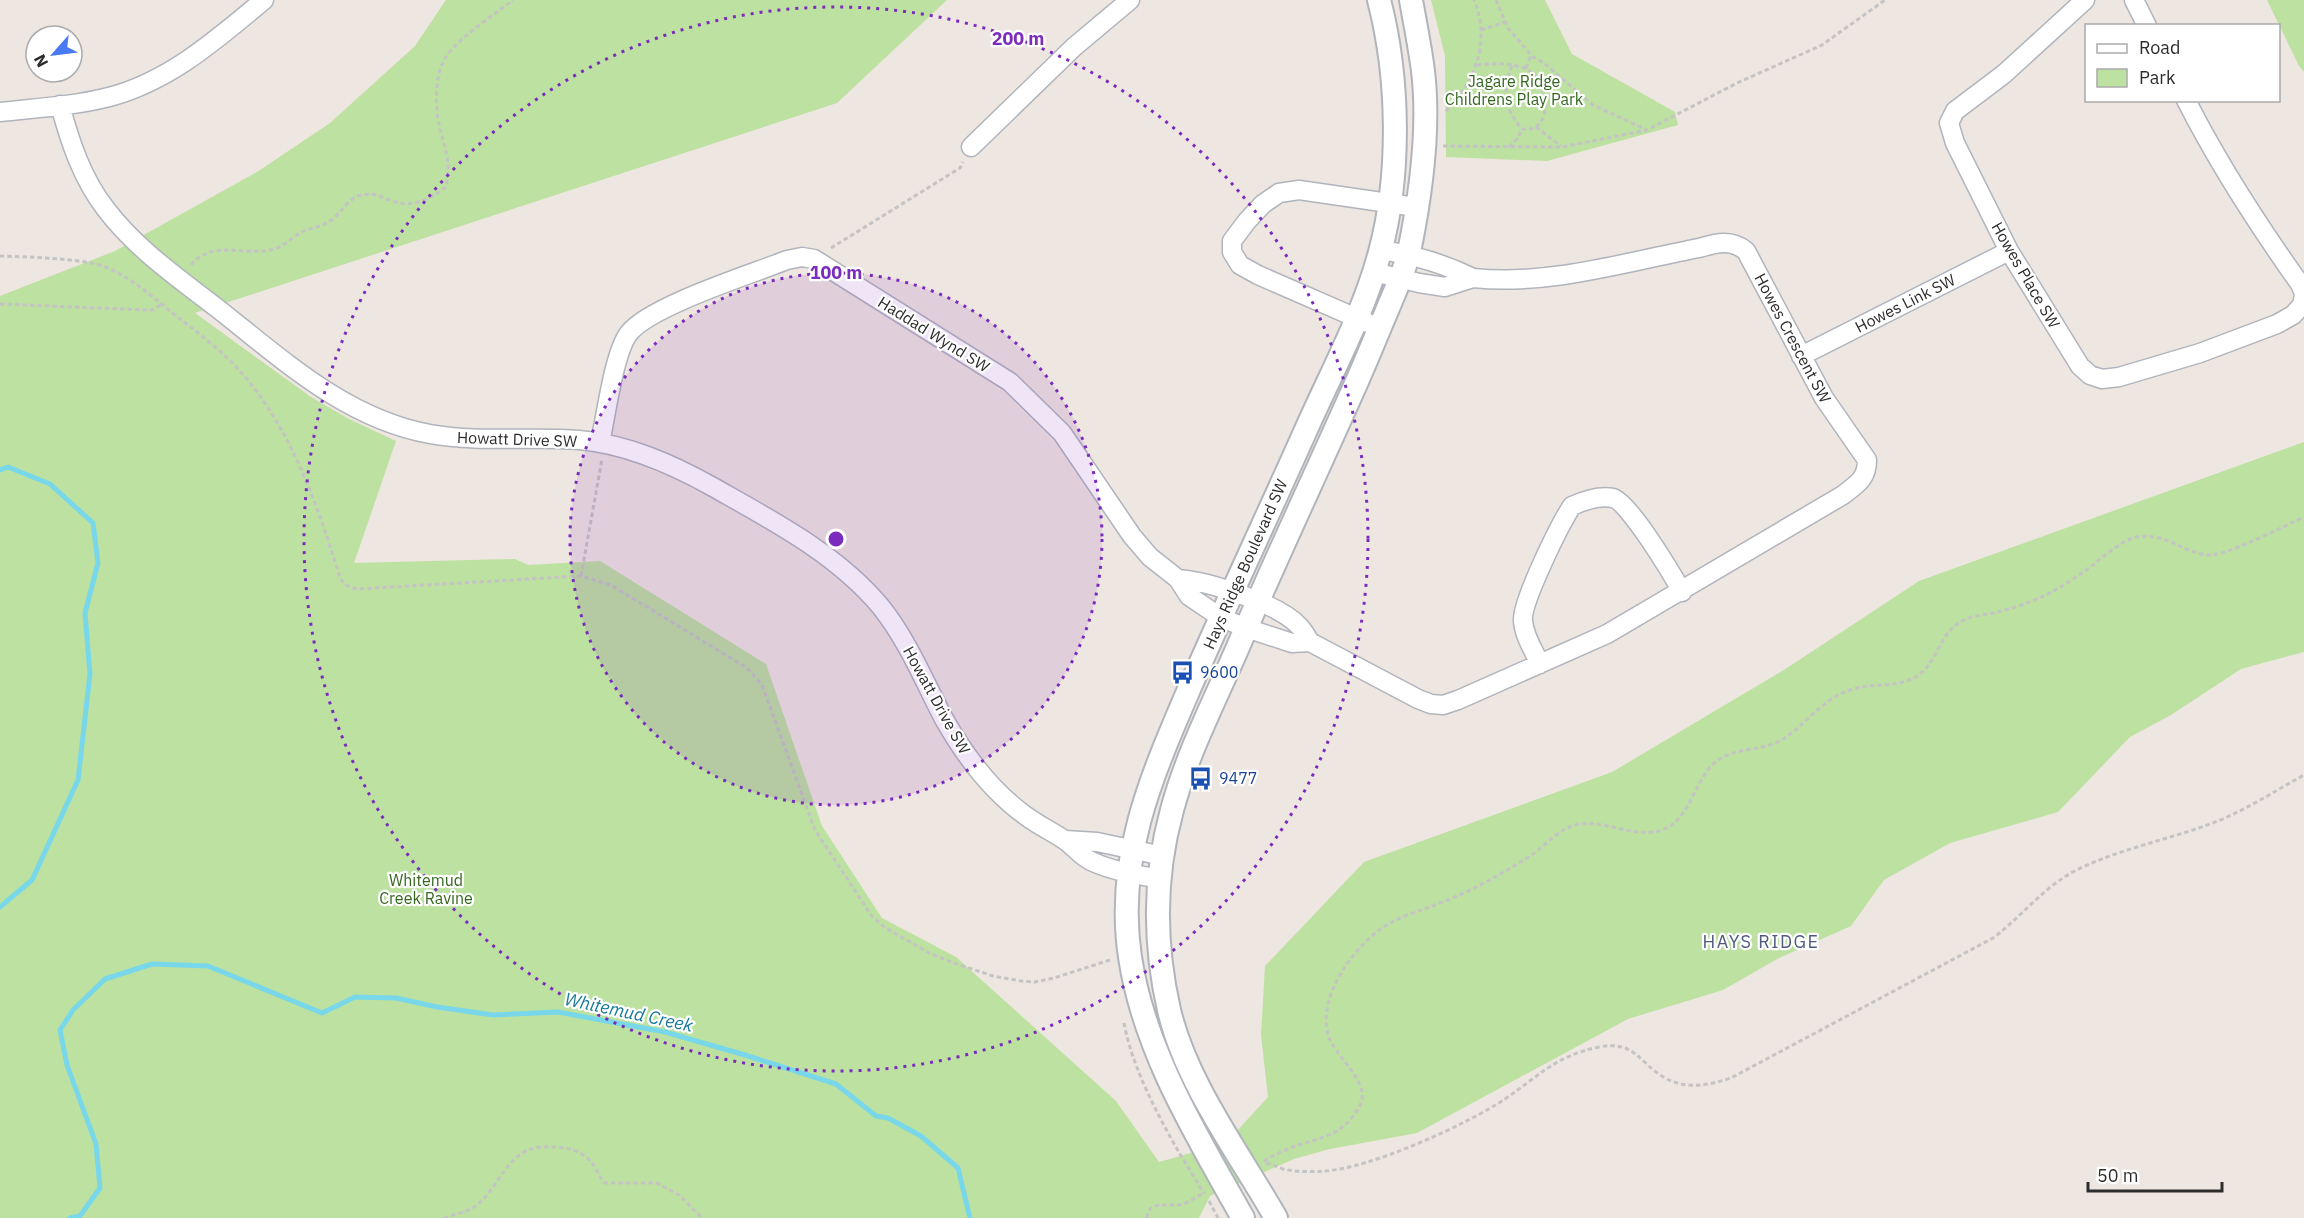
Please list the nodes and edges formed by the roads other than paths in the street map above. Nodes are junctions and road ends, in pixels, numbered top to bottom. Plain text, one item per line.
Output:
1 (1130, 0) edge
2 (1379, 0) edge
3 (1410, 0) edge
4 (2085, 0) edge
5 (2134, 0) edge
6 (255, 3) edge
7 (2146, 24) edge
8 (2187, 102) edge
9 (60, 105) junction
10 (0, 112) edge
11 (972, 147) road end
12 (1389, 203) junction
13 (1416, 207) junction
14 (1381, 250) junction
15 (2009, 251) junction
16 (1408, 254) junction
17 (1374, 272) junction
18 (1473, 278) junction
19 (1400, 279) junction
20 (2304, 294) edge
21 (1356, 318) junction
22 (1379, 329) junction
23 (1801, 356) junction
24 (602, 443) junction
25 (1178, 579) junction
26 (1682, 592) junction
27 (1233, 593) junction
28 (1258, 602) junction
29 (1221, 617) junction
30 (1246, 628) junction
31 (1310, 642) junction
32 (1540, 664) junction
33 (1065, 840) junction
34 (1133, 850) junction
35 (1163, 856) junction
36 (1130, 873) junction
37 (1160, 879) junction
38 (1243, 1218) edge
39 (1276, 1218) edge

1 - 11 street
2 - 12 street, Hays Ridge Boulevard SW
3 - 13 street, Hays Ridge Boulevard SW
4 - 15 street, Howes Place SW
5 - 7 street
6 - 9 street
8 - 20 street, Howes Place SW
9 - 10 street
9 - 24 street, Howatt Drive SW
12 - 13 street
12 - 14 street, Hays Ridge Boulevard SW
12 - 21 street
13 - 16 street, Hays Ridge Boulevard SW
14 - 16 street
14 - 17 street, Hays Ridge Boulevard SW
15 - 20 street, Howes Place SW
15 - 23 street, Howes Link SW
16 - 18 street
16 - 19 street, Hays Ridge Boulevard SW
17 - 19 street
17 - 21 street, Hays Ridge Boulevard SW
18 - 19 street
18 - 23 street, Howes Crescent SW
19 - 22 street, Hays Ridge Boulevard SW
21 - 22 street
21 - 27 street, Hays Ridge Boulevard SW
22 - 28 street, Hays Ridge Boulevard SW
23 - 26 street, Howes Crescent SW
24 - 25 street, Haddad Wynd SW
24 - 33 street, Howatt Drive SW
25 - 27 street
25 - 29 street, Haddad Wynd SW
26 - 32 street, Howes Crescent SW
26 - 32 street
27 - 28 street
27 - 29 street, Hays Ridge Boulevard SW
28 - 30 street, Hays Ridge Boulevard SW
28 - 31 street
29 - 30 street, Howes Crescent SW
29 - 34 street, Hays Ridge Boulevard SW
30 - 31 street, Howes Crescent SW
30 - 35 street, Hays Ridge Boulevard SW
31 - 32 street, Howes Crescent SW
33 - 34 street, Howatt Drive SW
33 - 36 street, Howatt Drive SW
34 - 35 street, Howatt Drive SW
34 - 36 street, Hays Ridge Boulevard SW
35 - 37 street, Hays Ridge Boulevard SW
36 - 37 street, Howatt Drive SW
36 - 38 street, Hays Ridge Boulevard SW
37 - 39 street, Hays Ridge Boulevard SW

